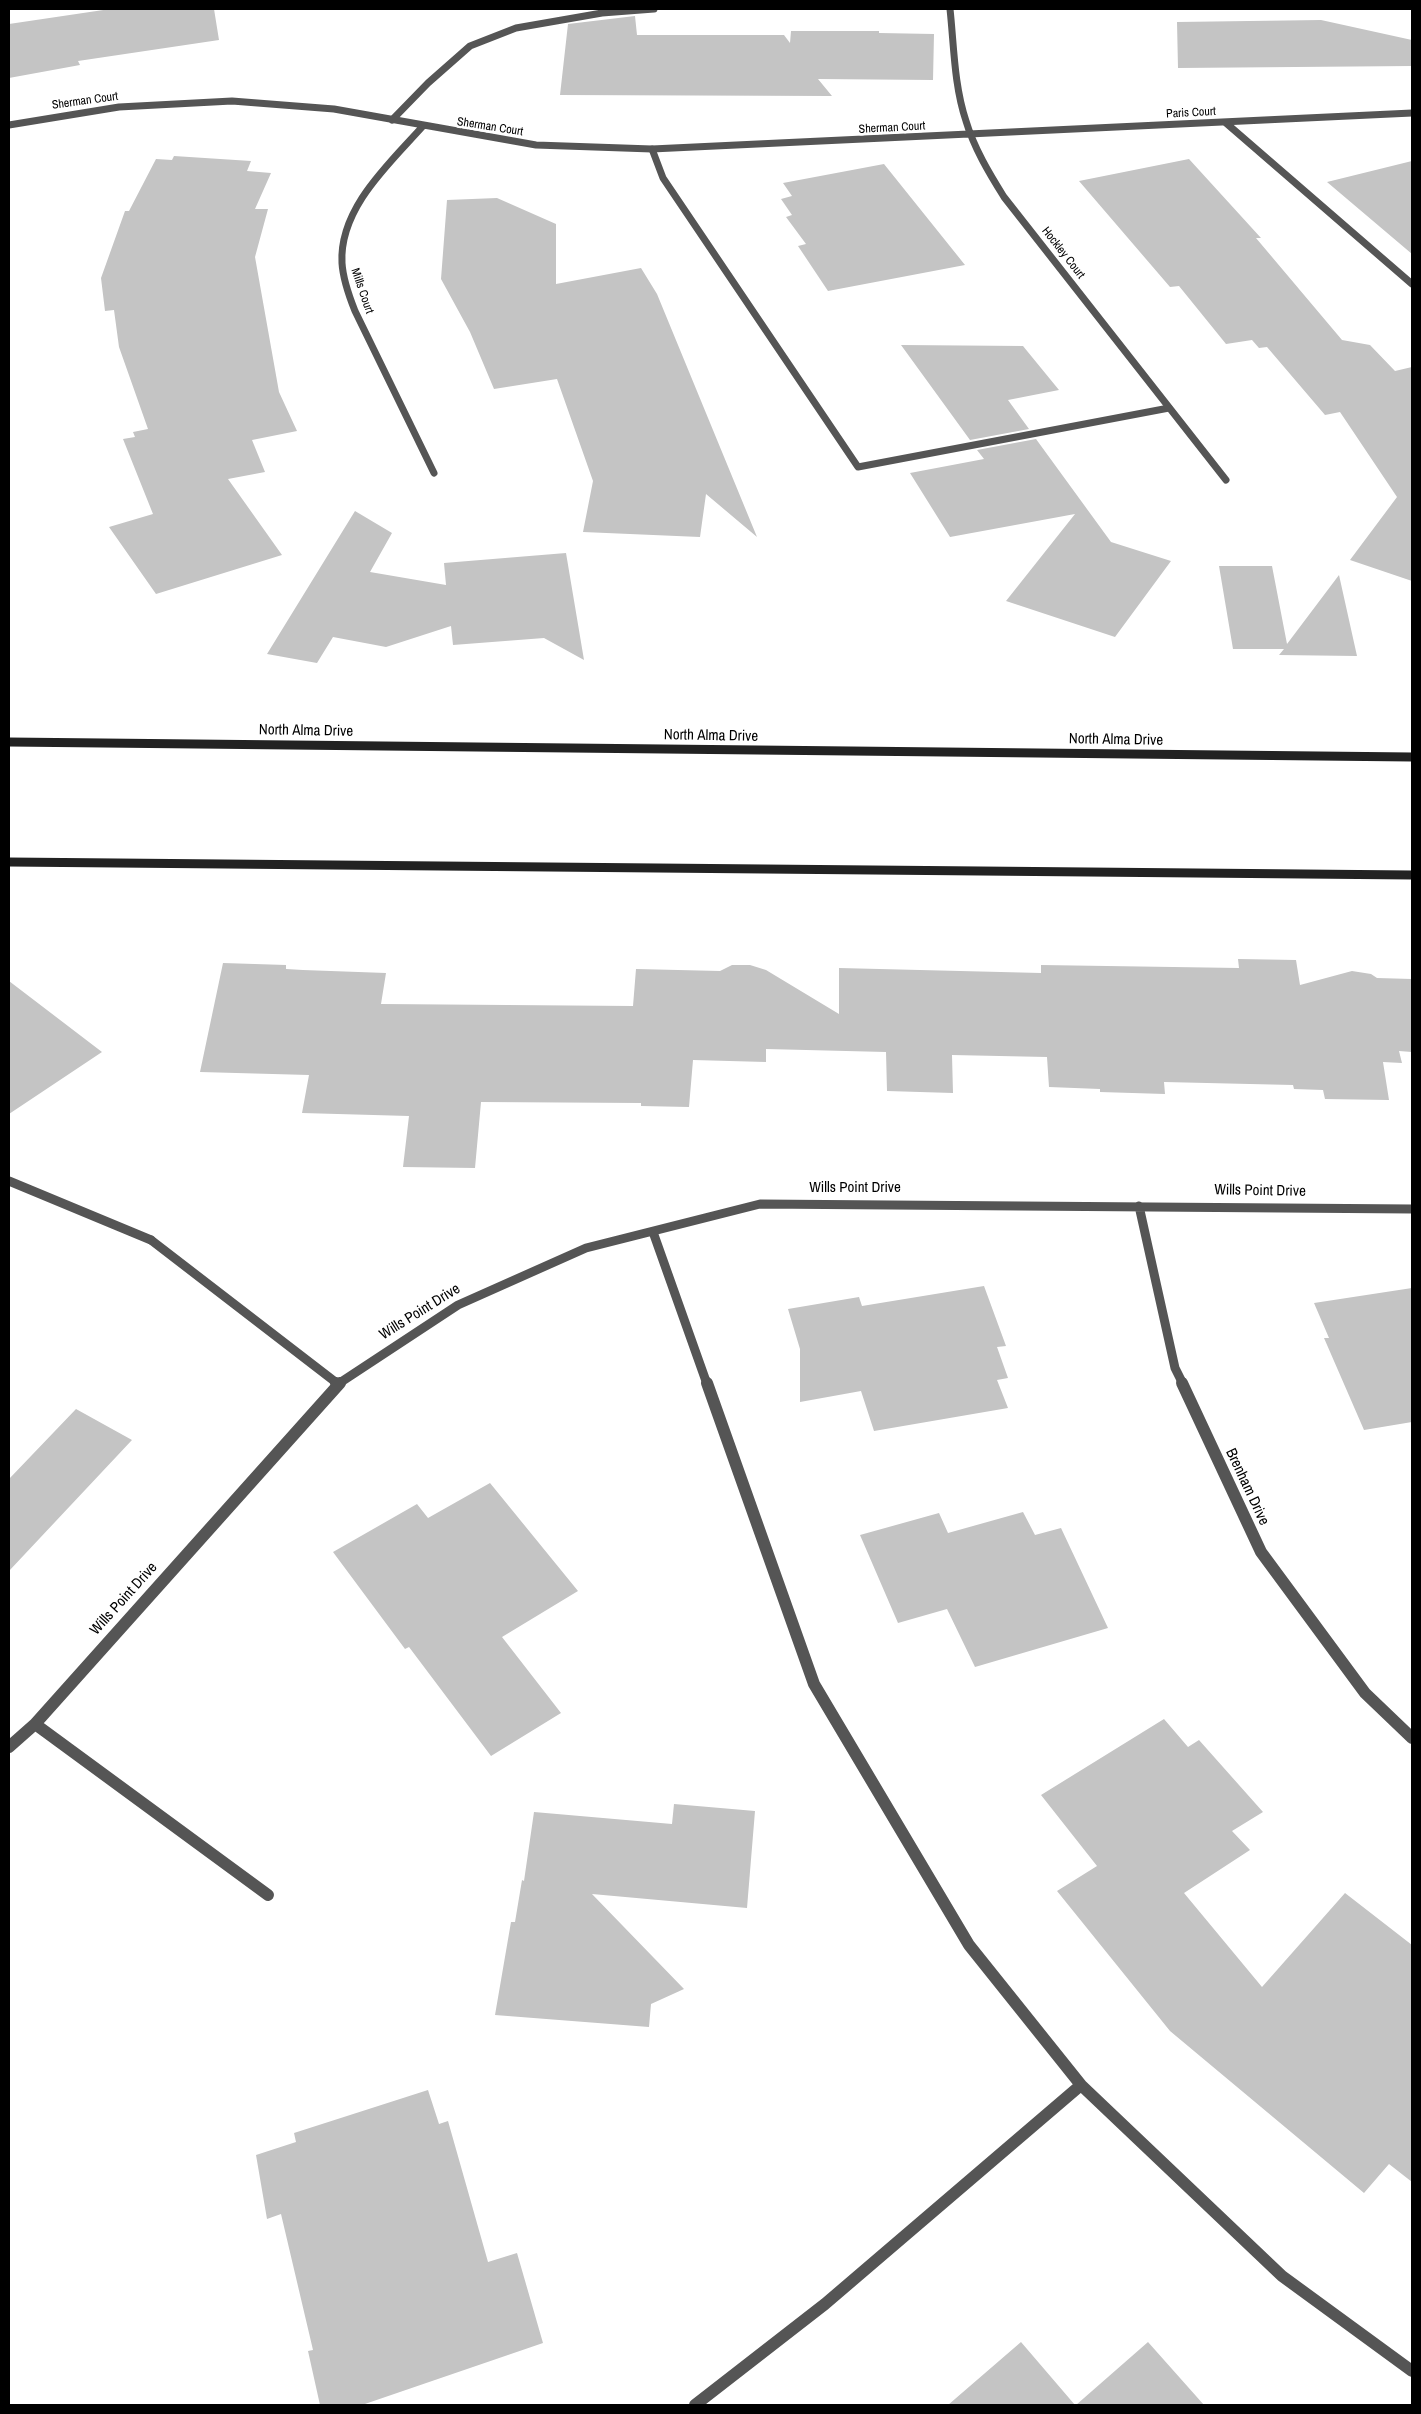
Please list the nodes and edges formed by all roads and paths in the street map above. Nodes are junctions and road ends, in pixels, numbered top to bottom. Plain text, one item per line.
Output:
1 (654, 9) edge
2 (950, 9) edge
3 (1412, 113) edge
4 (392, 120) junction
5 (1226, 123) junction
6 (9, 125) edge
7 (423, 126) junction
8 (972, 135) junction
9 (652, 149) junction
10 (1412, 284) edge
11 (1169, 408) junction
12 (434, 473) dead end
13 (1226, 480) dead end
14 (9, 742) edge
15 (1412, 757) edge
16 (9, 862) edge
17 (1412, 875) edge
18 (9, 1181) edge
19 (1139, 1206) junction
20 (1412, 1209) edge
21 (653, 1232) junction
22 (338, 1384) junction
23 (35, 1724) junction
24 (1412, 1738) edge
25 (9, 1747) edge
26 (268, 1895) dead end
27 (1081, 2085) junction
28 (1412, 2371) edge
29 (695, 2405) edge

1 - 4 street
2 - 8 street, Hockley Court
3 - 5 street, Paris Court
4 - 6 street, Sherman Court
4 - 7 street, Sherman Court
5 - 8 street, Paris Court
5 - 10 street
7 - 9 street, Sherman Court
7 - 12 street, Mills Court
8 - 9 street, Sherman Court
8 - 11 street, Hockley Court
9 - 11 street
11 - 13 street, Hockley Court
14 - 15 main road, North Alma Drive
16 - 17 main road
18 - 22 street
19 - 20 street, Wills Point Drive
19 - 21 street, Wills Point Drive
19 - 24 street, Brenham Drive
21 - 22 street, Wills Point Drive
21 - 27 street
22 - 23 street, Wills Point Drive
23 - 25 street, Wills Point Drive
23 - 26 street
27 - 28 street
27 - 29 street

